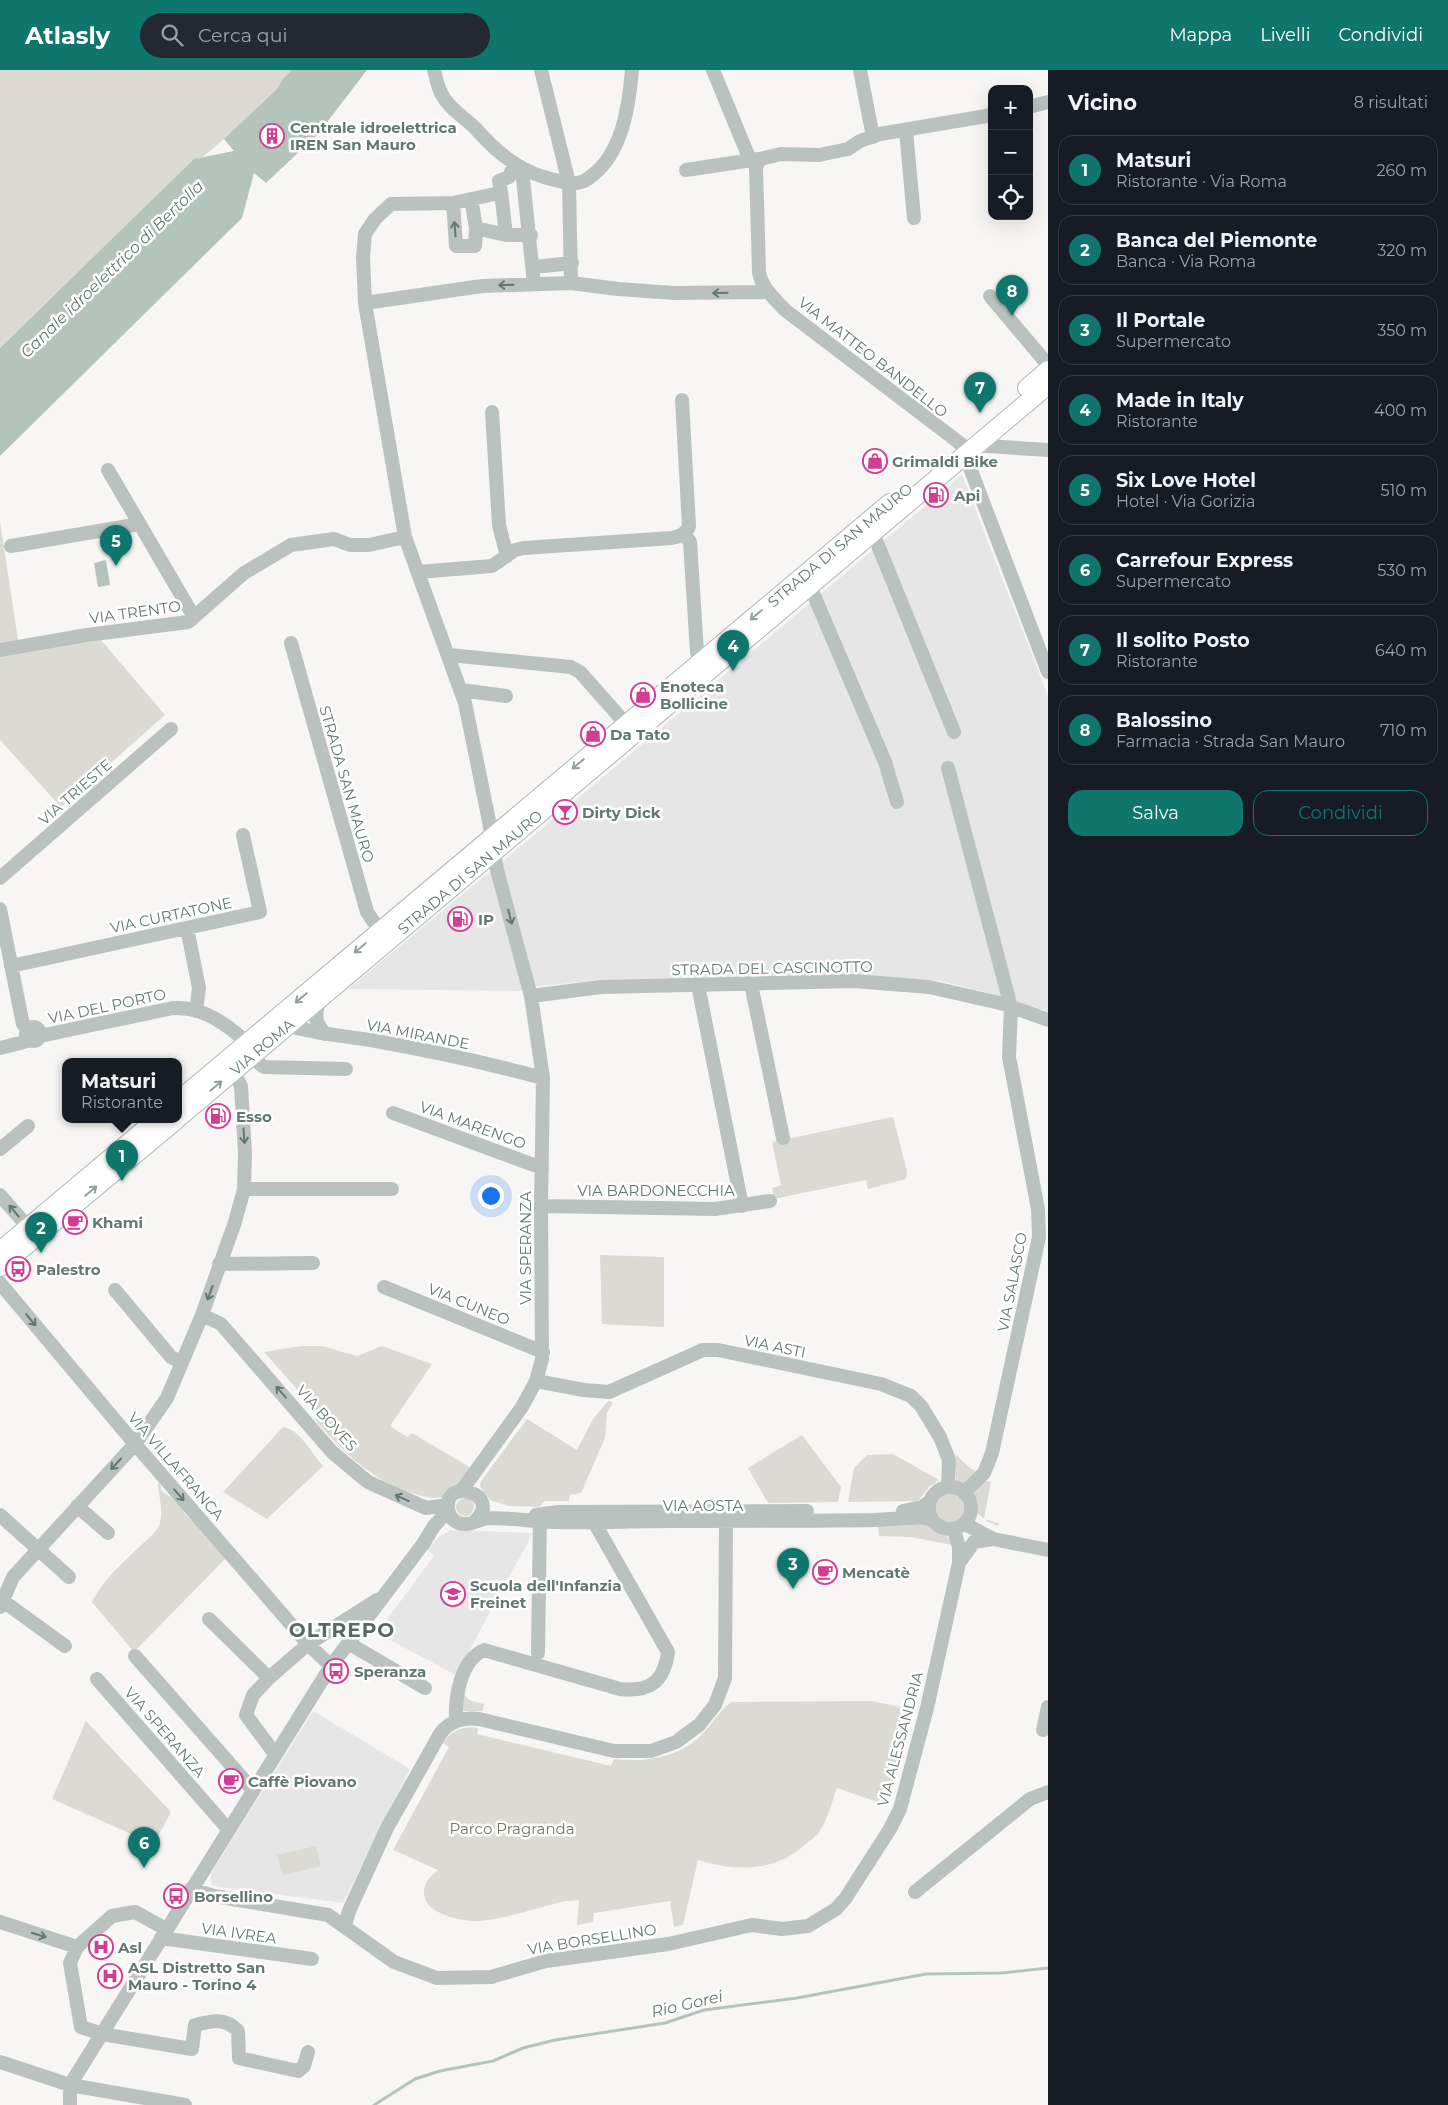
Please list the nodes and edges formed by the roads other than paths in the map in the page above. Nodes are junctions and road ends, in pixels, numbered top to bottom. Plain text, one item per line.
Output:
1 (434, 70) edge
2 (542, 70) edge
3 (632, 70) edge
4 (713, 70) edge
5 (860, 70) edge
6 (1048, 102) edge
7 (1033, 106) edge
8 (988, 116) edge
9 (906, 131) junction
10 (874, 137) junction
11 (755, 160) junction
12 (518, 167) junction
13 (686, 170) dead end
14 (569, 183) junction
15 (501, 192) junction
16 (471, 199) junction
17 (453, 203) junction
18 (914, 218) dead end
19 (476, 228) junction
20 (506, 235) junction
21 (530, 235) junction
22 (572, 262) junction
23 (534, 267) junction
24 (571, 283) junction
25 (534, 284) junction
26 (769, 292) junction
27 (990, 296) dead end
28 (365, 303) junction
29 (1048, 365) edge
30 (1048, 370) edge
31 (1048, 385) edge
32 (682, 400) dead end
33 (492, 412) dead end
34 (967, 448) junction
35 (1048, 450) edge
36 (108, 470) dead end
37 (140, 524) junction
38 (684, 533) junction
39 (873, 533) junction
40 (405, 537) junction
41 (11, 546) dead end
42 (506, 556) junction
43 (418, 572) junction
44 (810, 586) junction
45 (194, 617) junction
46 (291, 642) dead end
47 (0, 650) edge
48 (449, 655) junction
49 (705, 666) junction
50 (1048, 672) edge
51 (460, 690) junction
52 (506, 696) dead end
53 (626, 724) junction
54 (171, 729) dead end
55 (954, 732) dead end
56 (948, 768) dead end
57 (897, 802) dead end
58 (242, 835) dead end
59 (493, 844) junction
60 (0, 878) edge
61 (0, 910) edge
62 (186, 928) junction
63 (380, 931) junction
64 (11, 966) junction
65 (342, 972) junction
66 (751, 984) junction
67 (698, 985) junction
68 (531, 996) junction
69 (319, 1000) junction
70 (1011, 1007) junction
71 (196, 1010) junction
72 (1048, 1020) edge
73 (281, 1024) junction
74 (325, 1034) junction
75 (31, 1035) junction
76 (0, 1048) edge
77 (252, 1050) junction
78 (540, 1057) junction
79 (504, 1068) junction
80 (346, 1069) dead end
81 (233, 1072) junction
82 (543, 1078) junction
83 (182, 1098) edge
84 (393, 1113) dead end
85 (182, 1115) edge
86 (152, 1123) edge
87 (172, 1123) edge
88 (28, 1126) dead end
89 (783, 1138) dead end
90 (0, 1149) edge
91 (542, 1168) junction
92 (244, 1189) junction
93 (392, 1189) dead end
94 (0, 1195) edge
95 (770, 1201) dead end
96 (541, 1206) junction
97 (742, 1206) junction
98 (28, 1227) junction
99 (0, 1250) edge
100 (313, 1263) dead end
101 (219, 1264) junction
102 (0, 1267) edge
103 (0, 1283) edge
104 (384, 1287) dead end
105 (115, 1290) dead end
106 (202, 1315) junction
107 (543, 1352) junction
108 (181, 1362) junction
109 (536, 1381) junction
110 (135, 1444) junction
111 (467, 1487) junction
112 (948, 1487) junction
113 (964, 1493) junction
114 (930, 1501) junction
115 (77, 1506) junction
116 (482, 1506) junction
117 (448, 1508) junction
118 (0, 1515) edge
119 (800, 1516) junction
120 (540, 1518) junction
121 (932, 1520) junction
122 (475, 1521) junction
123 (726, 1521) junction
124 (594, 1522) junction
125 (963, 1522) junction
126 (459, 1523) junction
127 (108, 1533) dead end
128 (993, 1539) junction
129 (1048, 1541) edge
130 (425, 1542) junction
131 (38, 1549) junction
132 (1048, 1550) edge
133 (959, 1563) junction
134 (69, 1577) dead end
135 (384, 1595) junction
136 (1, 1604) edge
137 (209, 1619) dead end
138 (308, 1644) junction
139 (348, 1644) junction
140 (65, 1646) dead end
141 (538, 1653) dead end
142 (135, 1656) dead end
143 (331, 1666) junction
144 (269, 1678) junction
145 (97, 1679) dead end
146 (425, 1688) dead end
147 (1048, 1707) edge
148 (456, 1721) junction
149 (1043, 1730) dead end
150 (275, 1754) junction
151 (253, 1790) junction
152 (1048, 1792) edge
153 (228, 1830) junction
154 (191, 1890) junction
155 (914, 1892) dead end
156 (0, 1922) edge
157 (345, 1925) junction
158 (808, 1926) joint
159 (164, 1933) junction
160 (77, 1947) junction
161 (312, 1959) dead end
162 (102, 2034) junction
163 (308, 2052) dead end
164 (0, 2062) edge
165 (70, 2085) junction
166 (70, 2105) edge
167 (185, 2105) edge

1 - 12 street
2 - 14 street
3 - 14 street
4 - 11 street
5 - 10 street
6 - 7 street
8 - 9 street
9 - 10 street
9 - 18 street
10 - 11 street
11 - 13 street
11 - 26 street, VIA MATTEO BANDELLO
12 - 14 street
12 - 15 street
12 - 21 street
14 - 22 street
15 - 16 street, VIA SPERANZA
15 - 20 street
16 - 17 street, VIA SPERANZA
16 - 19 street
19 -> 17 street
17 - 28 street, VIA SPERANZA
19 - 20 street
20 - 21 street
21 - 23 street
22 - 23 street
22 - 24 street
23 - 25 street
24 - 25 street
26 -> 24 street
25 -> 28 street
26 - 34 street, VIA MATTEO BANDELLO
27 - 29 street
28 - 40 street, VIA SPERANZA
30 - 34 main road, STRADA DI SAN MAURO
31 - 34 main road, STRADA DI SAN MAURO
32 - 38 street
33 - 42 street
34 - 35 street
34 - 39 main road, STRADA DI SAN MAURO
34 -> 49 main road, STRADA DI SAN MAURO
34 - 50 street
36 - 37 street, VIA TRENTO
37 - 41 street
37 - 45 street, VIA TRENTO
38 - 42 street
38 - 49 street
39 - 44 main road, STRADA DI SAN MAURO
39 - 55 street, STRADA DI SAN MAURO
40 - 43 street, VIA SPERANZA
40 - 45 street
42 - 43 street
43 - 48 street, VIA SPERANZA
44 - 49 main road, STRADA DI SAN MAURO
44 - 57 street, STRADA DI SAN MAURO
45 - 47 street, VIA TRENTO
46 - 63 street, STRADA SAN MAURO
48 - 51 street, VIA SPERANZA
48 - 53 street
49 - 53 main road, STRADA DI SAN MAURO
49 - 59 main road, STRADA DI SAN MAURO
51 - 52 street
51 - 59 street, VIA SPERANZA
53 -> 59 main road, STRADA DI SAN MAURO
54 - 60 street, VIA TRIESTE
56 - 70 street
58 - 62 street, VIA CURTATONE
59 - 63 main road, STRADA DI SAN MAURO
59 - 65 main road, STRADA DI SAN MAURO
59 -> 68 street, VIA SPERANZA
61 - 64 street
62 - 64 street, VIA CURTATONE
62 - 71 street
63 -> 65 main road, STRADA DI SAN MAURO
64 - 75 street
65 - 69 main road, VIA ROMA
65 -> 73 main road, VIA ROMA
66 - 67 street, STRADA DEL CASCINOTTO
66 - 70 street, STRADA DEL CASCINOTTO
66 - 89 street
67 - 68 street, STRADA DEL CASCINOTTO
67 - 97 street
68 - 78 street, VIA SPERANZA
69 - 73 main road, VIA ROMA
69 - 74 street
70 - 72 street, STRADA DEL CASCINOTTO
70 - 113 street, VIA SALASCO
71 - 75 street, VIA DEL PORTO
71 - 77 street, VIA DEL PORTO
73 - 74 street, VIA MIRANDE
73 - 77 main road, VIA ROMA
74 - 79 street, VIA MIRANDE
75 - 76 street, VIA DEL PORTO
77 - 80 street, VIA DEL PORTO
77 - 81 main road, VIA ROMA
77 - 83 main road, VIA ROMA
78 - 79 street, VIA MIRANDE
78 - 82 street, VIA SPERANZA
79 - 82 street, VIA MIRANDE
85 -> 81 main road, VIA ROMA
81 -> 92 street
82 - 91 street, VIA SPERANZA
84 - 91 street, VIA MARENGO
86 - 98 main road
102 -> 87 main road, VIA ROMA
88 - 90 street
91 - 96 street, VIA SPERANZA
92 - 93 street
92 - 101 street
98 -> 94 street
95 - 97 street, VIA BARDONECCHIA
96 - 97 street, VIA BARDONECCHIA
96 - 107 street, VIA SPERANZA
98 - 99 main road
100 - 101 street
101 -> 106 street
103 -> 110 street, VIA VILLAFRANCA
104 - 107 street, VIA CUNEO
105 - 108 street
106 - 108 street
117 -> 106 street, VIA BOVES
107 - 109 street, VIA SPERANZA
108 - 110 street
109 - 111 street, VIA SPERANZA
109 - 112 street, VIA ASTI
110 -> 115 street
110 -> 138 street, VIA VILLAFRANCA
111 - 116 street
111 - 117 street
112 - 113 street
112 - 114 street
113 - 125 street
114 - 119 street, VIA AOSTA
114 - 121 street
115 - 127 street
115 - 131 street
116 - 120 street, VIA AOSTA
116 - 122 street
117 - 126 street
117 - 130 street
118 - 131 street
119 - 120 street, VIA AOSTA
119 - 121 street, VIA AOSTA
119 - 123 street, VIA AOSTA
120 - 122 street, VIA AOSTA
120 - 124 street, VIA AOSTA
120 - 141 street
121 - 125 street
122 - 126 street
123 - 124 street, VIA AOSTA
123 - 148 street
124 - 148 street
125 - 128 street
125 - 129 street
125 - 133 street, VIA ALESSANDRIA
126 - 130 street
128 - 132 street
128 - 133 street
130 - 135 street
131 - 134 street
131 - 136 street
133 - 158 street, VIA ALESSANDRIA
135 - 138 street
135 - 139 street
136 - 140 street
137 - 144 street
138 - 143 street, VIA VILLAFRANCA
138 - 144 street
139 - 143 street
139 - 146 street
142 - 151 street, VIA SPERANZA
143 - 150 street
144 - 150 street
145 - 153 street, VIA SPERANZA
147 - 149 street
148 - 157 street
150 - 151 street
151 - 153 street
152 - 155 street
153 - 154 street
154 - 157 street, VIA BORSELLINO
154 - 159 street
156 -> 160 street
157 - 158 street, VIA BORSELLINO
159 - 160 street
159 - 161 street, VIA IVREA
159 - 162 street
160 - 162 street
162 - 163 street
162 - 165 street
164 - 165 street
165 - 166 street
165 - 167 street

